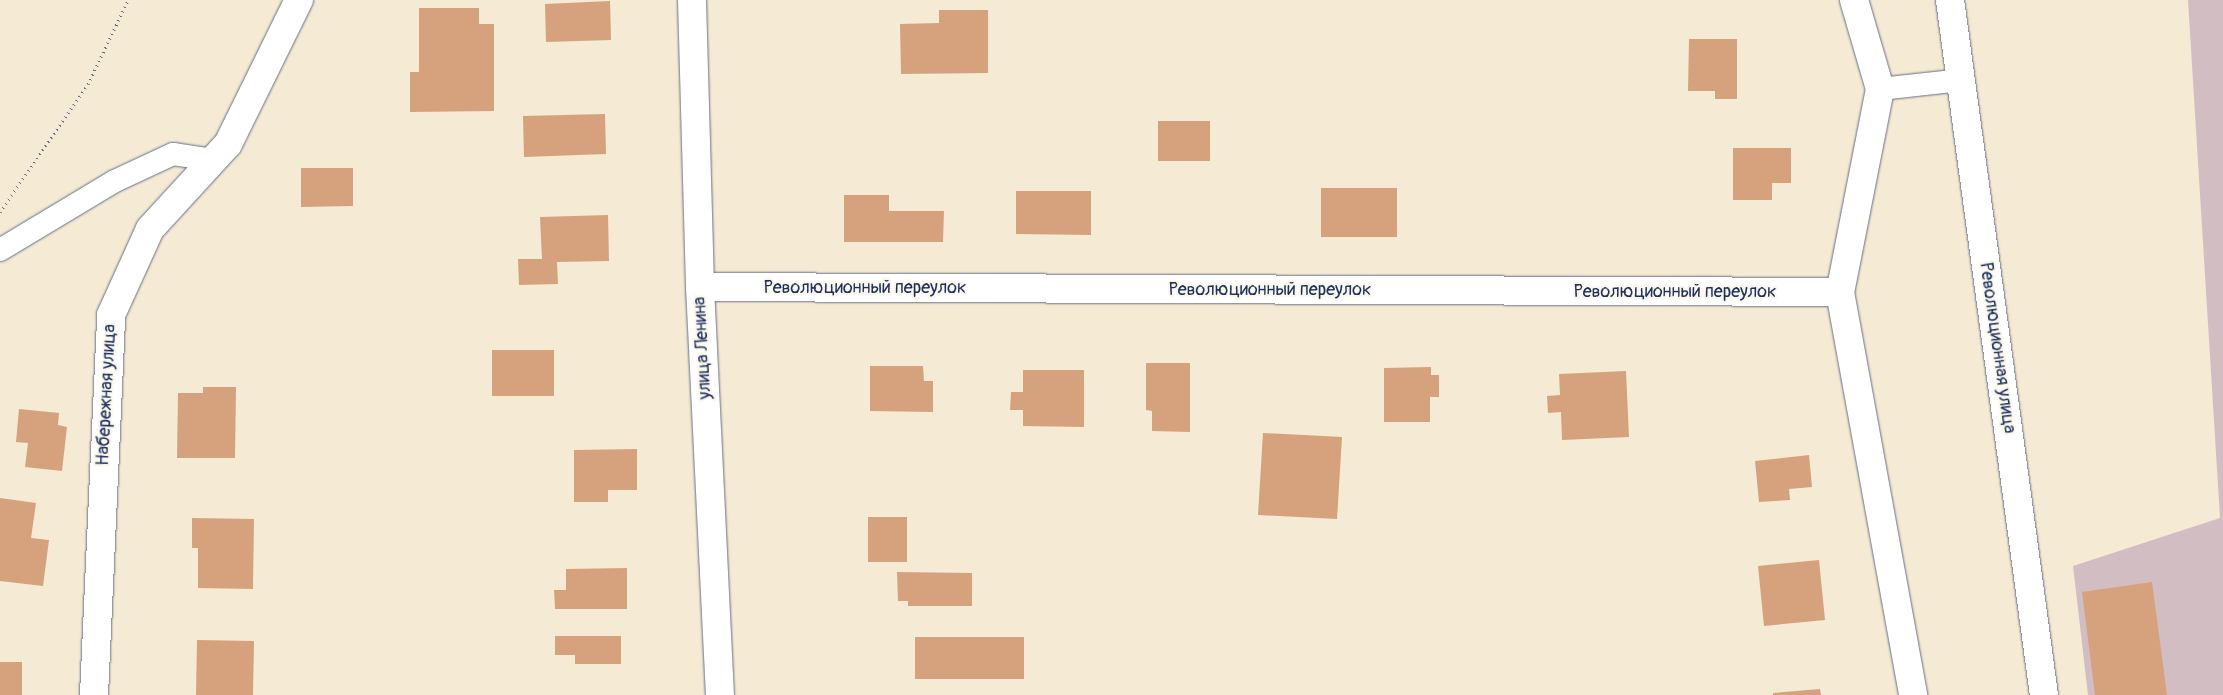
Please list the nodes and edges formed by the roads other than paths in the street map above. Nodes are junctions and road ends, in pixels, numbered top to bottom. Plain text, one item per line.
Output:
1 (299, 0) edge
2 (692, 0) edge
3 (1854, 0) edge
4 (1950, 0) edge
5 (1961, 80) junction
6 (1880, 89) junction
7 (213, 160) junction
8 (0, 250) edge
9 (700, 287) junction
10 (1840, 292) junction
11 (94, 695) edge
12 (720, 695) edge
13 (1913, 695) edge
14 (2044, 695) edge

1 - 7 street, Набережная улица
2 - 9 street, улица Ленина
3 - 6 street
4 - 5 street, Революционная улица
5 - 6 lane
5 - 14 street, Революционная улица
6 - 10 street
7 - 8 lane
7 - 11 street, Набережная улица
9 - 10 street, Революционный переулок
9 - 12 street, улица Ленина
10 - 13 street

